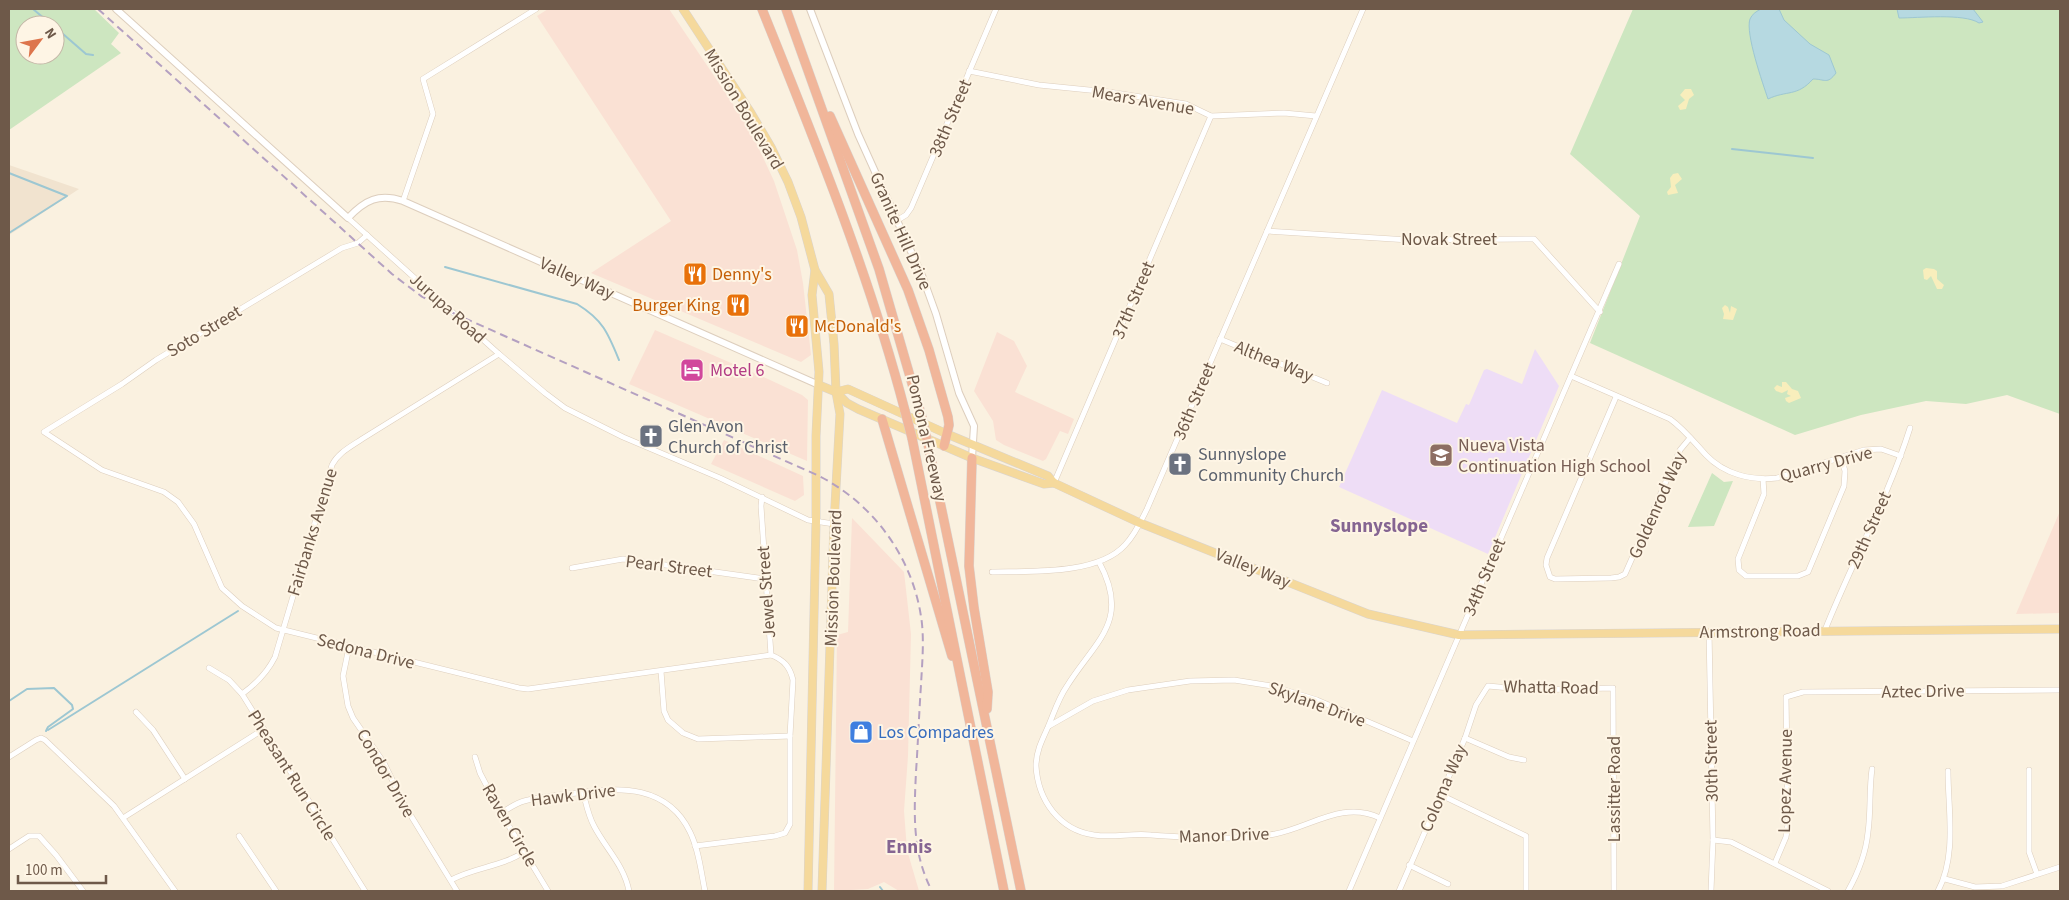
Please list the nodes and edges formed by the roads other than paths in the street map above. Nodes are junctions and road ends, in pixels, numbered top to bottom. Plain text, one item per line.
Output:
1 (116, 9) edge
2 (536, 9) edge
3 (683, 9) edge
4 (762, 9) edge
5 (786, 9) edge
6 (810, 9) edge
7 (996, 9) edge
8 (1362, 9) edge
9 (808, 69) junction
10 (969, 71) junction
11 (1211, 116) junction
12 (1316, 116) junction
13 (403, 201) junction
14 (348, 218) junction
15 (896, 221) junction
16 (1267, 230) junction
17 (367, 235) junction
18 (1619, 264) dead end
19 (816, 270) junction
20 (1600, 312) junction
21 (1220, 339) junction
22 (499, 354) junction
23 (1571, 376) junction
24 (1327, 383) dead end
25 (819, 385) junction
26 (836, 392) junction
27 (1616, 397) junction
28 (882, 419) junction
29 (1910, 428) dead end
30 (44, 432) joint
31 (947, 434) junction
32 (1690, 438) junction
33 (974, 445) junction
34 (944, 446) junction
35 (1901, 456) junction
36 (1841, 457) junction
37 (972, 458) junction
38 (1763, 479) junction
39 (1054, 483) junction
40 (762, 497) junction
41 (816, 522) junction
42 (1140, 523) junction
43 (834, 524) junction
44 (1099, 562) junction
45 (572, 568) dead end
46 (992, 572) dead end
47 (765, 579) junction
48 (2060, 629) edge
49 (282, 630) junction
50 (1825, 630) junction
51 (1709, 631) junction
52 (1459, 635) junction
53 (349, 647) junction
54 (771, 655) junction
55 (208, 668) dead end
56 (661, 671) junction
57 (1488, 686) joint
58 (1614, 688) joint
59 (2060, 690) edge
60 (242, 694) junction
61 (1786, 698) joint
62 (136, 712) dead end
63 (971, 722) junction
64 (987, 725) junction
65 (1048, 727) junction
66 (264, 729) junction
67 (790, 736) junction
68 (1465, 738) junction
69 (1413, 741) junction
70 (9, 757) edge
71 (475, 757) dead end
72 (1524, 760) dead end
73 (1872, 769) dead end
74 (1948, 770) dead end
75 (2029, 770) dead end
76 (185, 779) junction
77 (583, 792) junction
78 (1442, 795) junction
79 (500, 813) junction
80 (123, 818) junction
81 (1380, 818) junction
82 (238, 836) dead end
83 (1713, 840) junction
84 (695, 846) junction
85 (9, 849) edge
86 (524, 852) junction
87 (1775, 863) junction
88 (1409, 865) junction
89 (2060, 867) edge
90 (2037, 874) junction
91 (1944, 879) junction
92 (451, 880) junction
93 (1448, 884) dead end
94 (83, 891) edge
95 (176, 891) edge
96 (276, 891) edge
97 (365, 891) edge
98 (457, 891) edge
99 (548, 891) edge
100 (629, 891) edge
101 (705, 891) edge
102 (808, 891) edge
103 (822, 891) edge
104 (1004, 891) edge
105 (1021, 891) edge
106 (1349, 891) edge
107 (1398, 891) edge
108 (1526, 891) edge
109 (1614, 891) edge
110 (1711, 891) edge
111 (1828, 891) edge
112 (1848, 891) edge
113 (1938, 891) edge

1 - 14 street, Jurupa Road
2 - 13 street
3 - 19 main road, Mission Boulevard
4 - 63 highway, Pomona Freeway, bridge
5 - 9 highway, Pomona Freeway
6 - 15 street, Granite Hill Drive
7 - 10 street, 38th Street
8 - 12 street, 36th Street
9 - 31 highway
9 - 64 highway, Pomona Freeway, bridge
10 - 11 street, Mears Avenue
10 - 15 street, 38th Street
11 - 12 street, Mears Avenue
11 - 39 street, 37th Street
12 - 16 street, 36th Street
13 - 14 street, Valley Way
13 - 25 street, Valley Way
14 - 17 street, Jurupa Road
15 - 33 street, Granite Hill Drive
16 - 20 street, Novak Street
16 - 21 street, 36th Street
17 - 22 street, Jurupa Road
17 - 30 street, Soto Street
18 - 20 street, 34th Street
19 - 25 main road, Mission Boulevard
19 - 26 main road, Mission Boulevard
20 - 23 street, 34th Street
21 - 24 street, Althea Way
21 - 42 street, 36th Street
22 - 40 street, Jurupa Road
22 - 49 street, Fairbanks Avenue
23 - 27 street, Quarry Drive
23 - 52 street, 34th Street
25 - 26 main road, Valley Way
25 - 41 main road, Mission Boulevard
26 - 28 main road, Valley Way
26 - 31 main road, Valley Way
26 - 43 main road, Mission Boulevard
27 - 32 street, Quarry Drive
27 - 32 street, Goldenrod Way
28 - 34 main road, Valley Way
28 - 63 highway
29 - 35 street, 29th Street
30 - 49 street, Sedona Drive
31 - 33 main road, Valley Way
31 - 34 highway
32 - 38 street, Quarry Drive
33 - 37 street, Granite Hill Drive
33 - 39 main road, Valley Way
34 - 37 main road, Valley Way
35 - 36 street, Quarry Drive
35 - 50 street, 29th Street
36 - 38 street, Quarry Drive
36 - 38 street
37 - 39 main road, Valley Way
37 - 64 highway
39 - 42 main road, Valley Way
40 - 41 street, Jurupa Road
40 - 47 street, Jewel Street
41 - 43 street, Jurupa Road
41 - 102 main road, Mission Boulevard
42 - 44 street, 36th Street
42 - 52 main road, Valley Way
43 - 103 main road, Mission Boulevard
44 - 46 street
44 - 65 street
45 - 47 street, Pearl Street
47 - 54 street, Jewel Street
48 - 50 main road, Armstrong Road
49 - 53 street, Sedona Drive
49 - 60 street, Fairbanks Avenue
50 - 51 main road, Armstrong Road
51 - 52 main road, Armstrong Road
51 - 83 street, 30th Street
52 - 69 street, 34th Street
53 - 56 street, Sedona Drive
53 - 92 street, Condor Drive
54 - 56 street, Sedona Drive
54 - 67 street, Jewel Street
55 - 60 street, Pheasant Run Circle
56 - 67 street
57 - 58 street, Whatta Road
57 - 68 street, Coloma Way
58 - 109 street, Lassitter Road
59 - 61 street, Aztec Drive
60 - 66 street, Pheasant Run Circle
61 - 87 street, Lopez Avenue
62 - 76 street
63 - 104 highway, Pomona Freeway
64 - 105 highway, Pomona Freeway
65 - 69 street, Skylane Drive
65 - 81 street, Manor Drive
66 - 76 street
66 - 97 street, Pheasant Run Circle
67 - 84 street, Jewel Street
68 - 72 street
68 - 78 street, Coloma Way
69 - 81 street, 34th Street
70 - 80 street
71 - 79 street, Raven Circle
73 - 112 street
74 - 91 street
75 - 90 street
76 - 80 street
77 - 79 street, Hawk Drive
77 - 84 street, Hawk Drive
77 - 100 street
78 - 88 street, Coloma Way
78 - 108 street
79 - 86 street, Raven Circle
80 - 95 street
81 - 106 street, 34th Street
82 - 96 street
83 - 87 street
83 - 110 street, 30th Street
84 - 101 street, Hawk Drive
85 - 94 street
86 - 92 street
86 - 99 street, Raven Circle
87 - 111 street
88 - 93 street
88 - 107 street, Coloma Way
89 - 90 street
90 - 91 street
91 - 113 street
92 - 98 street, Condor Drive

